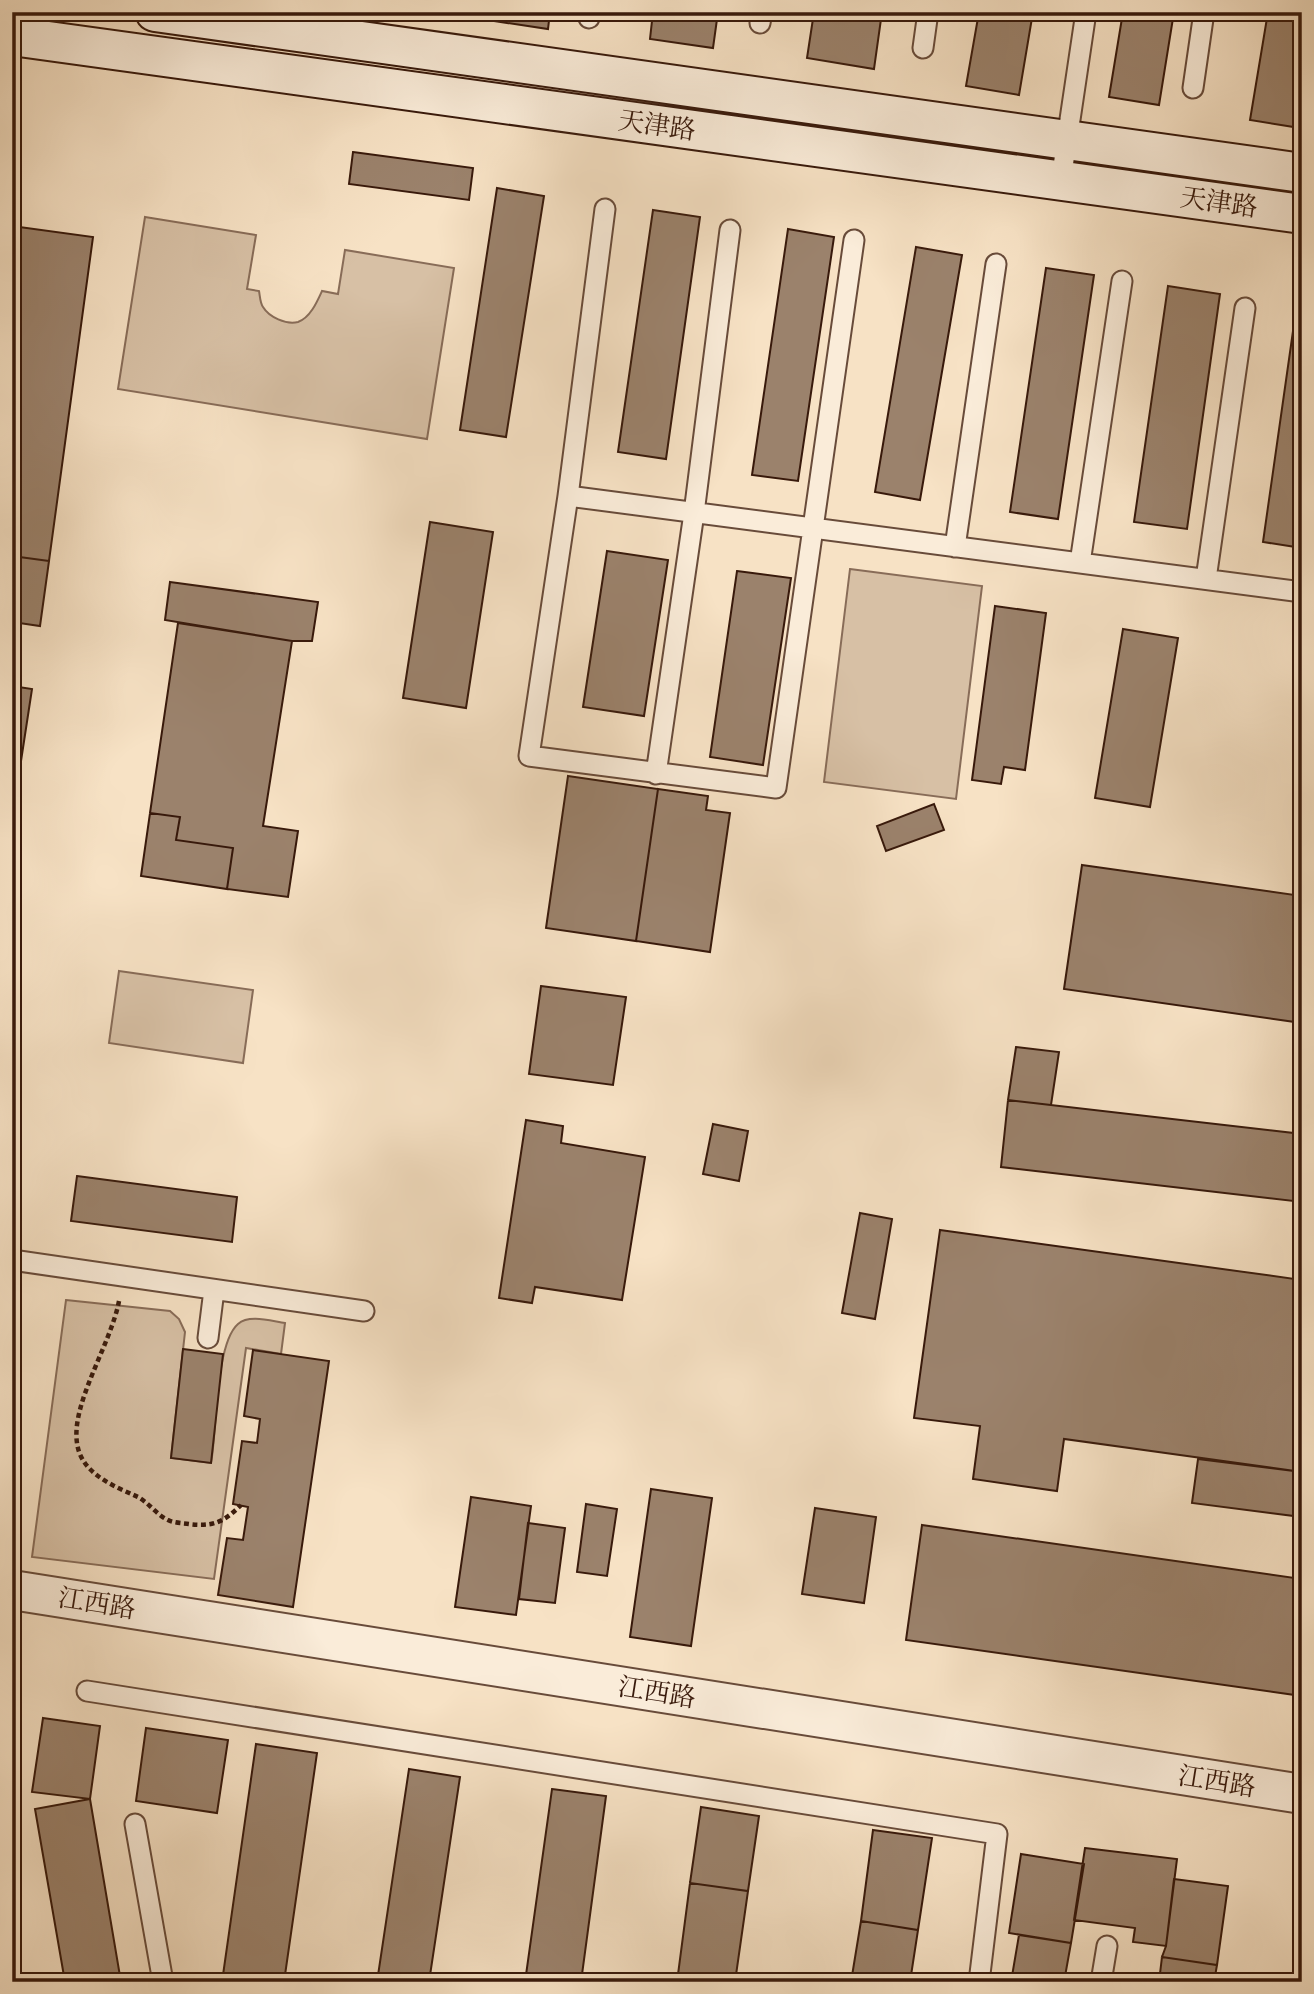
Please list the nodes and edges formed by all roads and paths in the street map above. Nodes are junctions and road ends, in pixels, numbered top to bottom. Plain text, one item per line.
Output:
1 (155, 12) edge
2 (928, 12) edge
3 (1086, 12) edge
4 (1204, 12) edge
5 (12, 36) edge
6 (923, 48) dead end
7 (1193, 88) dead end
8 (1066, 139) junction
9 (1302, 173) edge
10 (1061, 180) junction
11 (605, 209) dead end
12 (1302, 214) edge
13 (730, 230) dead end
14 (854, 240) dead end
15 (996, 264) dead end
16 (1122, 281) dead end
17 (1245, 308) dead end
18 (568, 496) junction
19 (694, 513) junction
20 (813, 528) junction
21 (955, 547) junction
22 (1080, 563) junction
23 (1206, 579) junction
24 (1302, 592) edge
25 (656, 774) junction
26 (12, 1260) edge
27 (124, 1276) junction
28 (214, 1290) junction
29 (364, 1311) dead end
30 (208, 1338) dead end
31 (241, 1506) dead end
32 (12, 1590) edge
33 (87, 1691) dead end
34 (1302, 1794) edge
35 (135, 1824) dead end
36 (1107, 1947) dead end
37 (163, 1982) edge
38 (979, 1982) edge
39 (1101, 1982) edge

1 - 8 main road, 天津路
2 - 6 lane
3 - 8 lane
4 - 7 lane
5 - 10 main road, 天津路
8 - 9 main road, 天津路
8 - 10 lane
10 - 12 main road, 天津路
11 - 18 lane
13 - 19 lane
14 - 20 lane
15 - 21 lane
16 - 22 lane
17 - 23 lane
18 - 19 lane
18 - 25 lane
19 - 20 lane
19 - 25 lane
20 - 21 lane
20 - 25 lane
21 - 22 lane
22 - 23 lane
23 - 24 lane
26 - 27 lane
27 - 28 lane
27 - 31 path
28 - 29 lane
28 - 30 lane
32 - 34 main road, 江西路
33 - 38 lane
35 - 37 lane
36 - 39 lane

